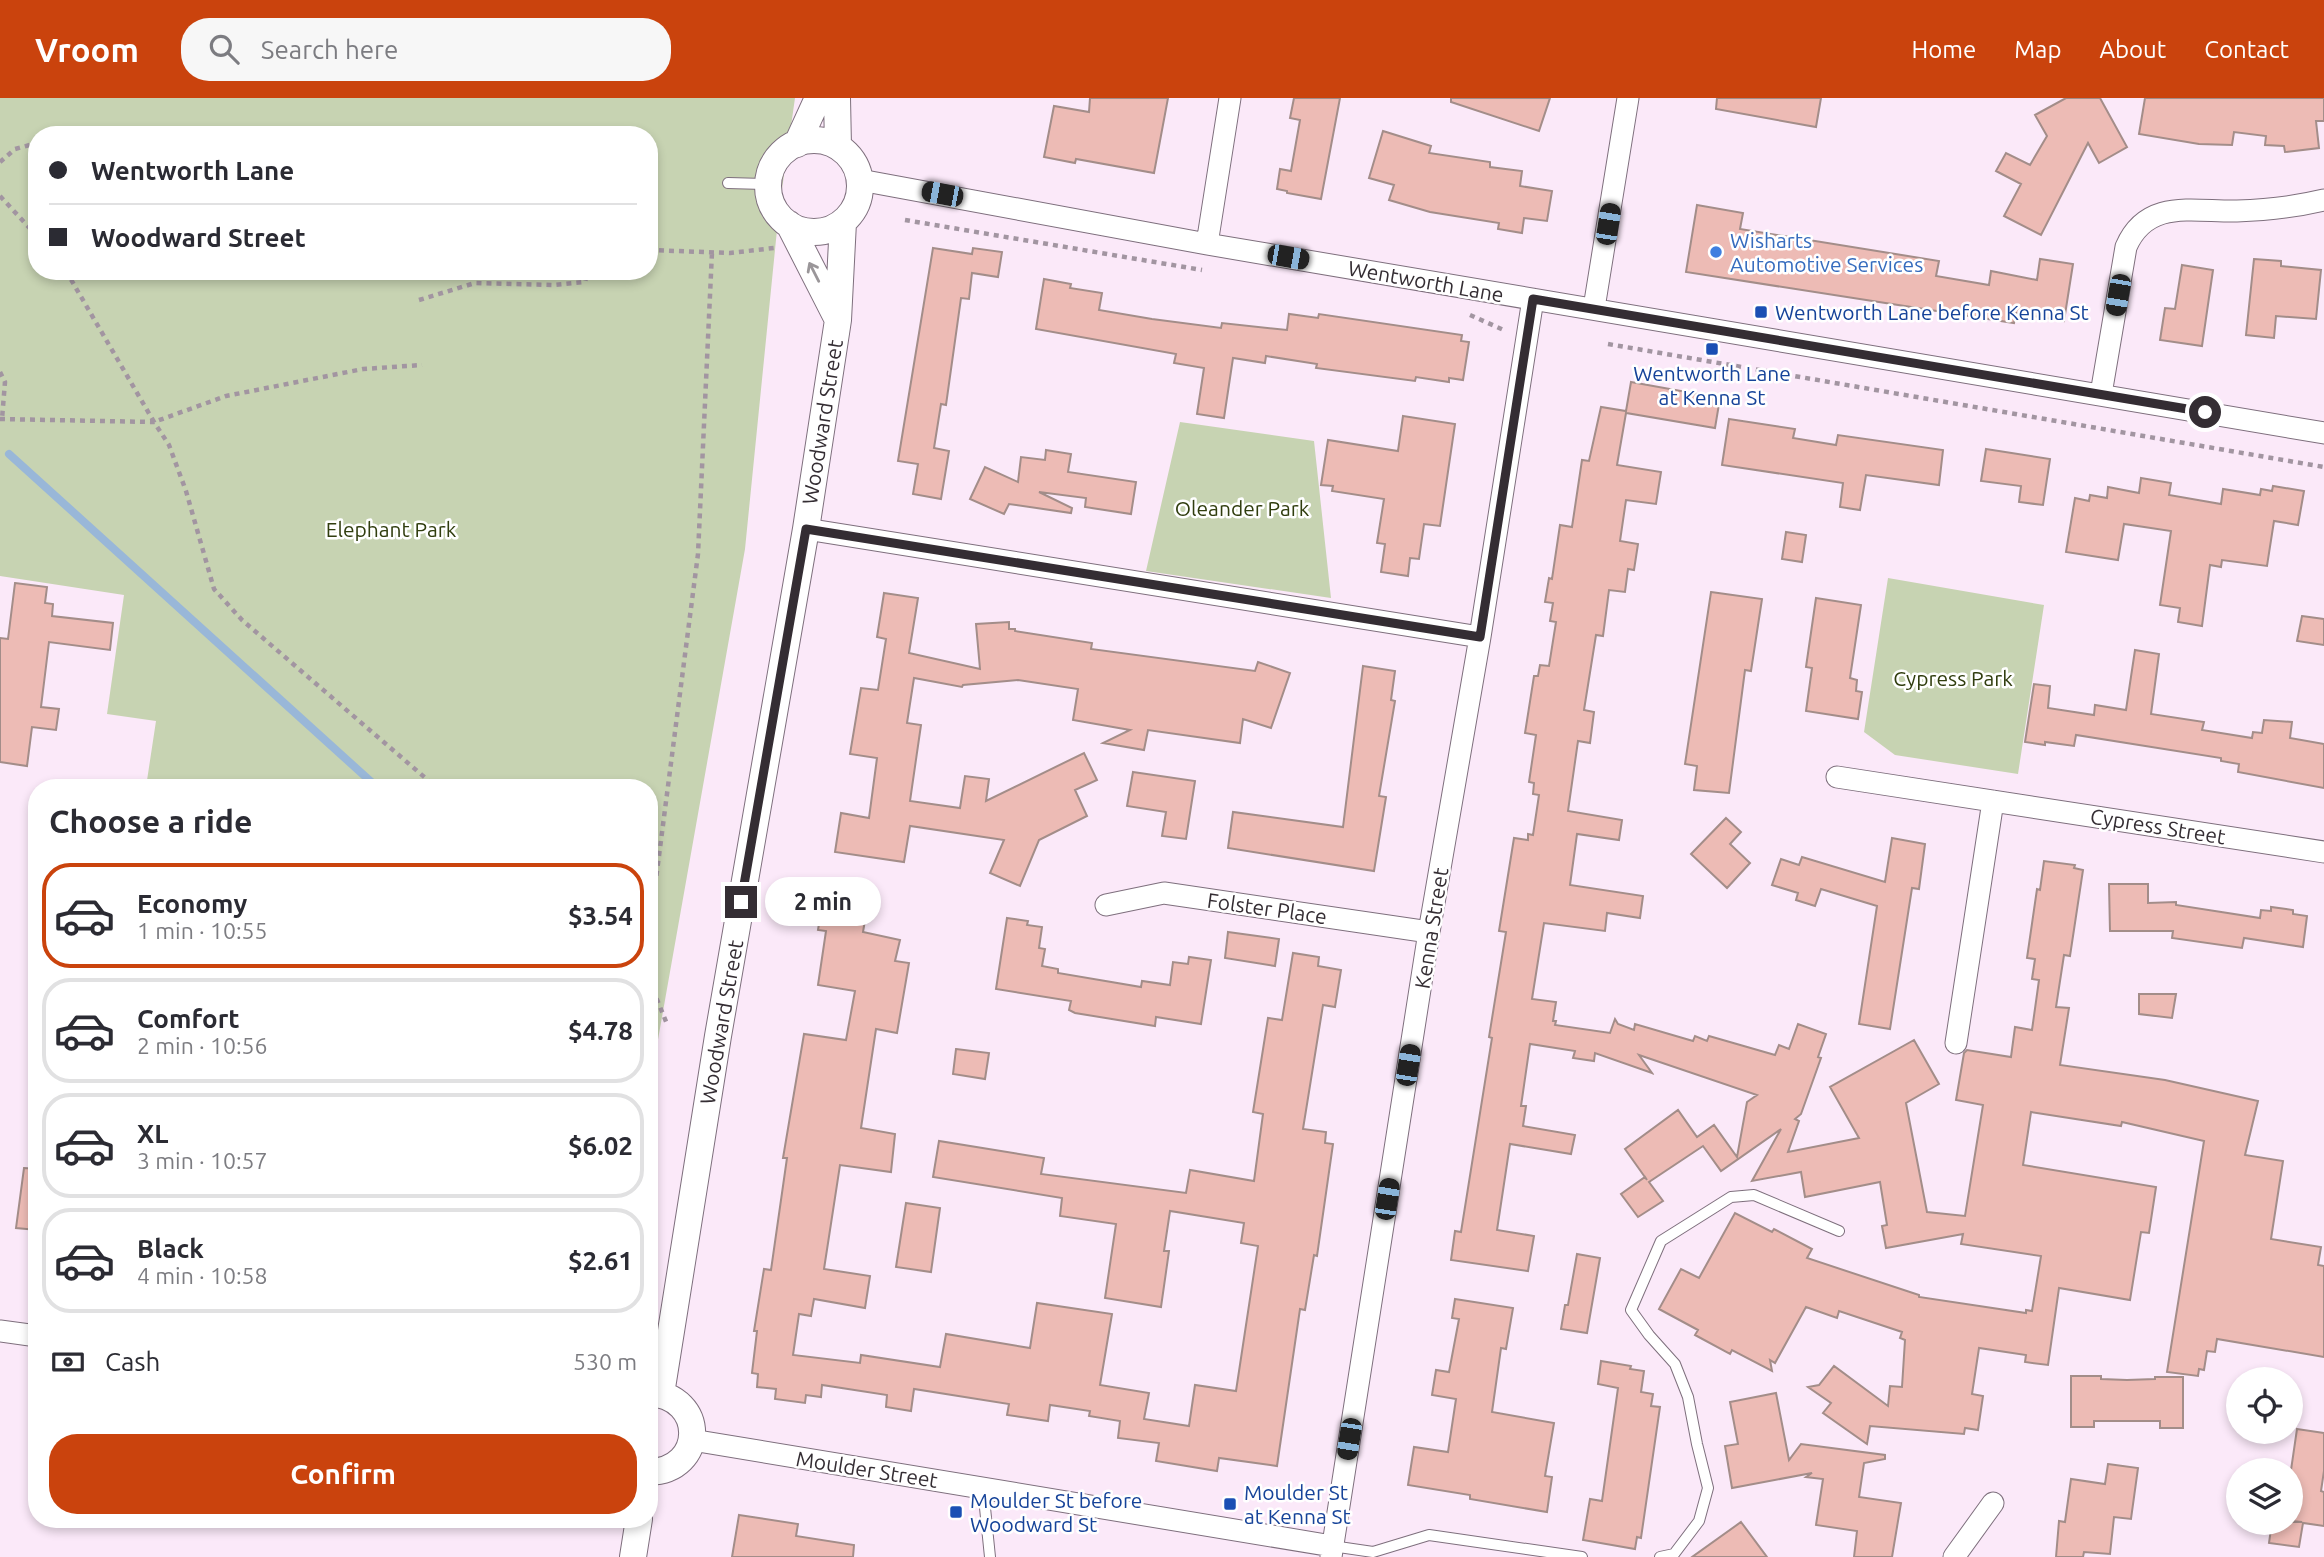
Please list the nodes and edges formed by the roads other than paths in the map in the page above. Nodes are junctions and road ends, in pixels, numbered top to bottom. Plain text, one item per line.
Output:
1 (818, 98) edge
2 (837, 98) edge
3 (1230, 98) edge
4 (1628, 98) edge
5 (797, 144) junction
6 (838, 146) junction
7 (860, 180) junction
8 (729, 183) dead end
9 (768, 184) junction
10 (2324, 200) edge
11 (843, 222) junction
12 (794, 234) junction
13 (1207, 244) junction
14 (1533, 299) junction
15 (1594, 308) junction
16 (838, 320) junction
17 (2101, 394) junction
18 (2324, 433) edge
19 (806, 529) junction
20 (1480, 637) junction
21 (1837, 777) dead end
22 (1993, 801) junction
23 (2324, 852) edge
24 (1106, 905) dead end
25 (1429, 932) junction
26 (1956, 1043) dead end
27 (1839, 1231) dead end
28 (0, 1331) edge
29 (28, 1335) edge
30 (658, 1376) edge
31 (658, 1394) edge
32 (692, 1440) junction
33 (658, 1472) edge
34 (983, 1488) junction
35 (1993, 1503) dead end
36 (638, 1528) edge
37 (1331, 1552) edge
38 (633, 1557) edge
39 (990, 1557) edge
40 (1582, 1557) edge
41 (1660, 1557) edge
42 (1954, 1557) edge

1 - 5 street
2 - 6 street
3 - 13 street
4 - 15 street
5 - 6 street
5 - 9 street
6 - 7 street
7 - 11 street
7 - 13 street, Wentworth Lane
8 - 9 lane
9 - 12 street
10 - 17 street
11 - 12 street
11 - 16 street, Woodward Street
16 -> 12 street, Woodward Street
13 - 14 street, Wentworth Lane
14 - 15 street, Wentworth Lane
14 - 20 street, Kenna Street
15 - 17 street, Wentworth Lane
16 - 19 street, Woodward Street
17 - 18 street, Wentworth Lane
19 - 20 street
19 - 30 street, Woodward Street
20 - 25 street, Kenna Street
21 - 22 street, Cypress Street
22 - 23 street, Cypress Street
22 - 26 street
24 - 25 street, Folster Place
25 - 37 street, Kenna Street
27 - 41 lane
28 - 29 street
31 - 32 street
32 - 33 street
32 - 34 street, Moulder Street
34 - 37 street, Moulder Street
34 - 39 lane
35 - 42 street
36 - 38 street
37 - 40 lane

